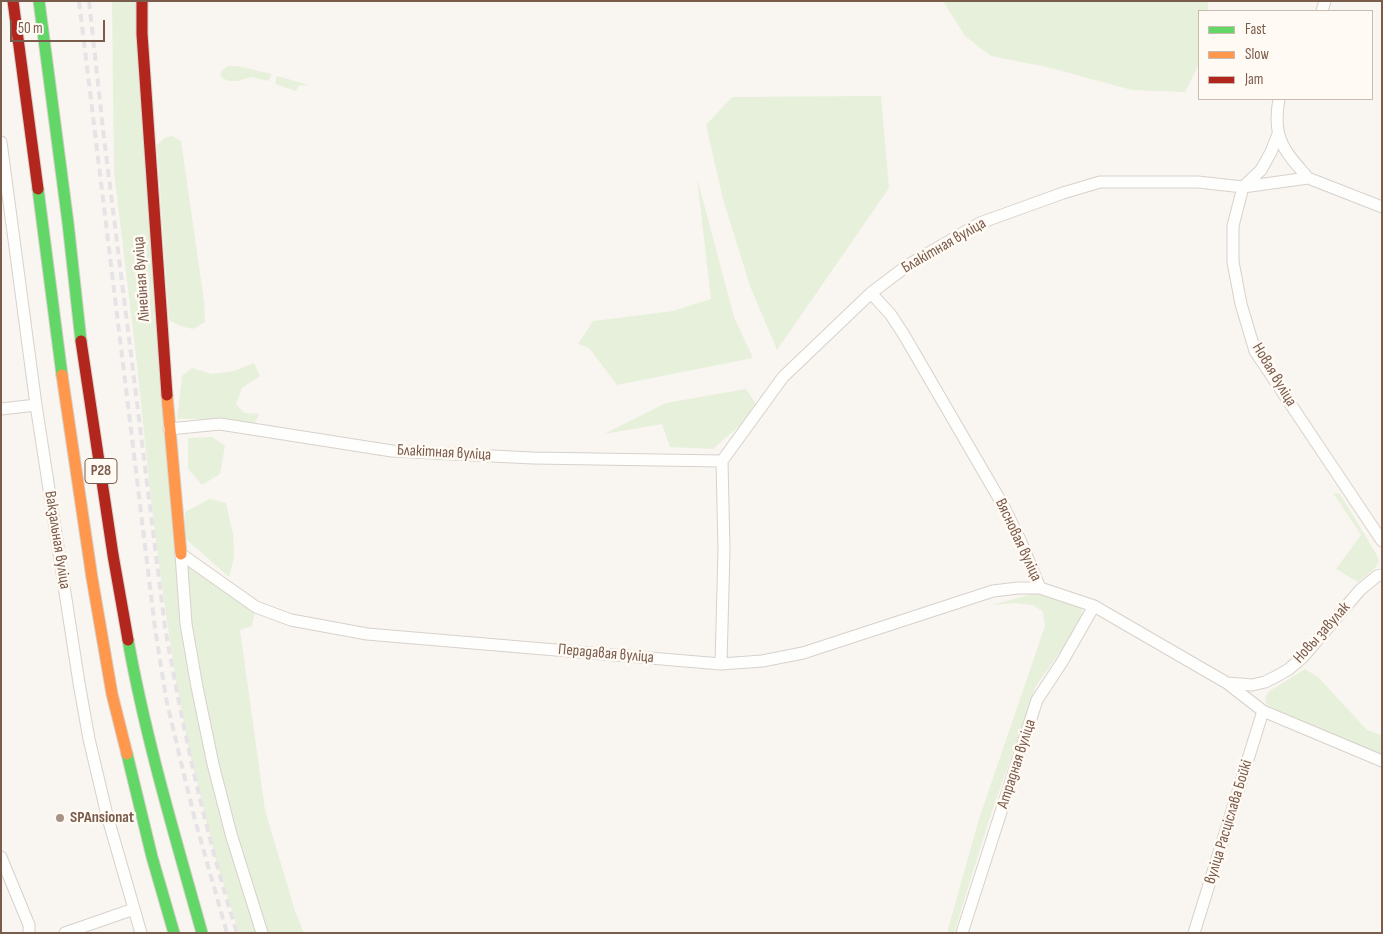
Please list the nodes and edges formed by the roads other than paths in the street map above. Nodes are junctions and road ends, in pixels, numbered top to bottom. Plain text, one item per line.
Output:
1 (13, 1) edge
2 (39, 1) edge
3 (142, 1) edge
4 (1279, 100) edge
5 (1278, 134) junction
6 (1, 142) edge
7 (1308, 178) junction
8 (1242, 186) junction
9 (4, 191) edge
10 (1382, 208) edge
11 (871, 293) junction
12 (36, 405) junction
13 (1, 409) edge
14 (169, 429) junction
15 (722, 461) junction
16 (1382, 542) edge
17 (181, 554) junction
18 (1382, 575) edge
19 (1040, 588) junction
20 (1094, 606) junction
21 (721, 664) junction
22 (1227, 683) junction
23 (1263, 711) junction
24 (1382, 760) edge
25 (1, 857) edge
26 (134, 909) junction
27 (28, 933) edge
28 (64, 933) edge
29 (141, 933) edge
30 (174, 933) edge
31 (202, 933) edge
32 (262, 933) edge
33 (962, 933) edge
34 (1194, 933) edge

1 - 30 main road, Р28
2 - 31 main road, Р28
3 - 14 main road, Лінейная вуліца
4 - 5 street
5 - 7 street
5 - 8 street
6 - 9 street, Вакзальная вуліца
7 - 8 street, Блакітная вуліца
7 - 10 street
8 - 11 street, Блакітная вуліца
8 - 16 street, Новая вуліца
9 - 12 street, Вакзальная вуліца
11 - 15 street, Блакітная вуліца
11 - 19 street, Вясновая вуліца
12 - 13 street
12 - 26 street, Вакзальная вуліца
14 - 15 street, Блакітная вуліца
14 - 17 main road, Лінейная вуліца
15 - 21 street
17 - 21 street, Перадавая вуліца
17 - 32 street
18 - 22 street, Новы завулак
19 - 20 street, Вясновая вуліца
19 - 21 street, Перадавая вуліца
20 - 22 street, Вясновая вуліца
20 - 33 street, Атрадная вуліца
22 - 23 street, Вясновая вуліца
23 - 24 street, Вясновая вуліца
23 - 34 street, вуліца Расціслава Бойкі
25 - 27 street
26 - 28 street
26 - 29 street, Вакзальная вуліца

